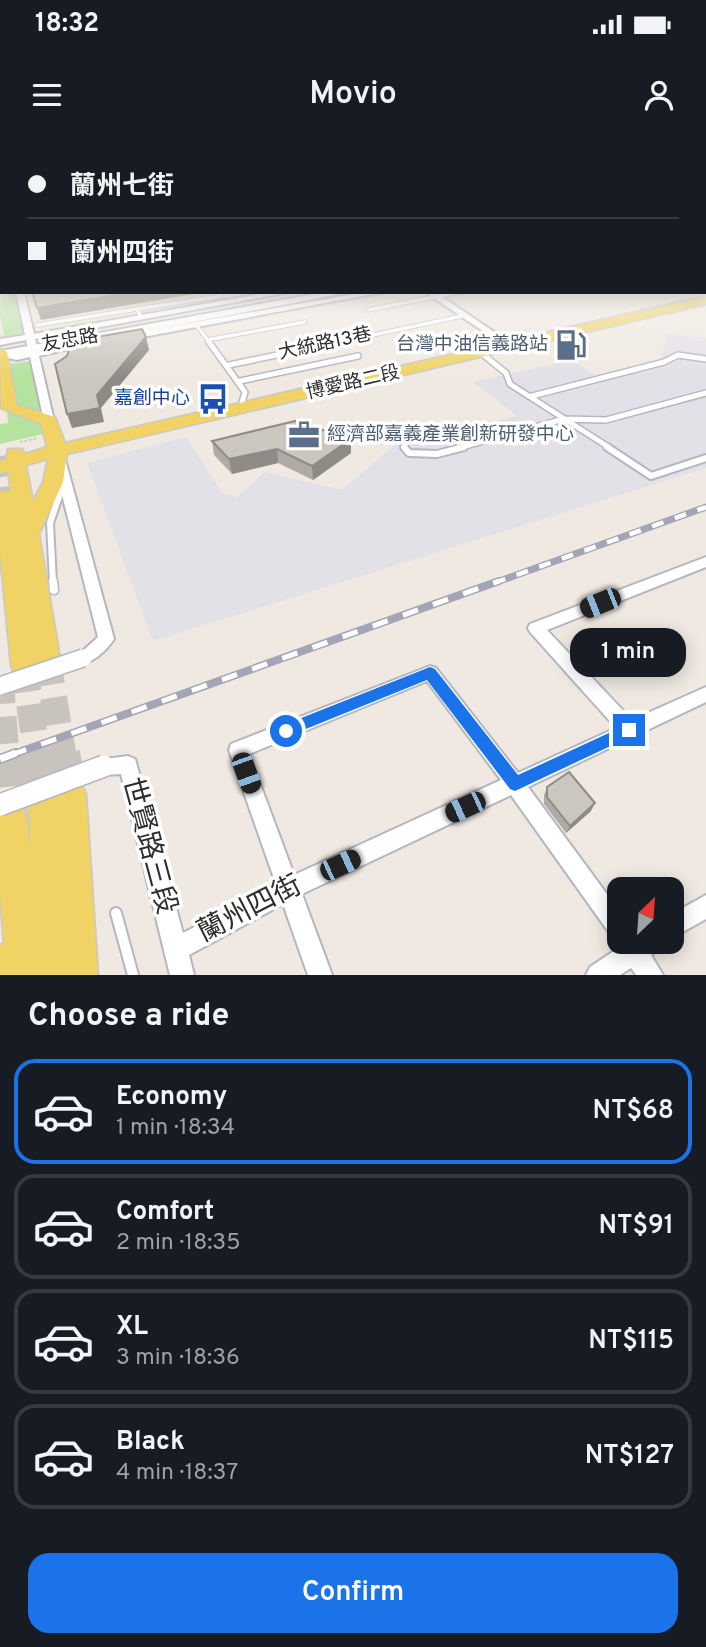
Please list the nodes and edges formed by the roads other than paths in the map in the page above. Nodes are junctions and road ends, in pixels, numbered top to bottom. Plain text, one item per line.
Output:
1 (22, 300) edge
2 (202, 300) edge
3 (231, 300) edge
4 (275, 300) edge
5 (296, 300) edge
6 (336, 300) edge
7 (411, 300) edge
8 (440, 300) edge
9 (682, 300) edge
10 (706, 300) edge
11 (368, 310) dead end
12 (139, 313) junction
13 (462, 316) junction
14 (305, 322) dead end
15 (37, 324) dead end
16 (196, 325) junction
17 (208, 340) junction
18 (32, 343) junction
19 (508, 343) junction
20 (0, 350) edge
21 (478, 351) junction
22 (359, 356) dead end
23 (706, 359) edge
24 (229, 365) junction
25 (240, 381) junction
26 (706, 393) edge
27 (532, 396) junction
28 (241, 406) junction
29 (9, 408) joint
30 (564, 419) junction
31 (49, 421) junction
32 (446, 429) dead end
33 (56, 451) junction
34 (8, 457) edge
35 (706, 458) edge
36 (65, 481) junction
37 (14, 495) junction
38 (27, 536) junction
39 (706, 562) edge
40 (54, 590) dead end
41 (47, 658) tunnel mouth
42 (24, 665) tunnel mouth
43 (0, 686) edge
44 (706, 694) edge
45 (629, 730) junction
46 (515, 784) junction
47 (31, 805) edge
48 (289, 889) junction
49 (706, 906) edge
50 (116, 913) dead end
51 (607, 914) edge
52 (684, 920) edge
53 (176, 949) junction
54 (625, 954) edge
55 (641, 954) edge
56 (0, 963) edge
57 (1, 975) edge
58 (26, 975) edge
59 (61, 975) edge
60 (79, 975) edge
61 (134, 975) edge
62 (182, 975) edge
63 (320, 975) edge
64 (598, 975) edge
65 (651, 975) edge

1 - 18 street
2 - 12 lane
3 - 12 street, 友忠路
4 - 18 street, 友忠路
5 - 18 street, 友忠路
6 - 16 street, 友忠路
7 - 11 lane
8 - 13 street
9 - 19 main road, 博愛路二段
10 - 19 main road, 博愛路二段
12 - 15 lane
12 - 18 street, 友忠路
13 - 19 street
13 - 24 lane, 大統路13巷
14 - 17 lane
16 - 17 lane
16 - 18 street, 友忠路
17 - 24 lane
18 - 20 street, 友忠路
18 - 31 street
19 - 21 main road, 博愛路二段
20 - 29 main road
21 - 27 lane
21 - 28 main road, 博愛路二段
22 - 25 lane
23 - 27 lane
24 - 25 lane
25 - 28 lane
26 - 30 lane
27 - 30 lane
28 - 33 main road, 博愛路二段
29 - 31 main road
30 - 32 lane
30 - 35 lane
31 - 33 main road
33 - 34 main road, 博愛路二段
33 - 36 street
33 - 38 main road
34 - 37 main road
36 - 40 lane
36 - 43 street, bridge
37 - 38 main road
37 - 42 main road
38 - 41 main road
39 - 45 street
44 - 45 street, 蘭州四街
45 - 46 street, 蘭州四街
46 - 48 street, 蘭州四街
46 - 48 street
46 - 51 street
47 - 53 street, 世賢路三段, bridge
47 - 58 main road
47 - 59 main road
47 - 60 main road
48 - 53 street, 蘭州四街
48 - 63 street
49 - 52 street
50 - 61 lane, 世賢路三段
53 - 62 street, 世賢路三段
54 - 64 street
55 - 65 street
56 - 57 main road

